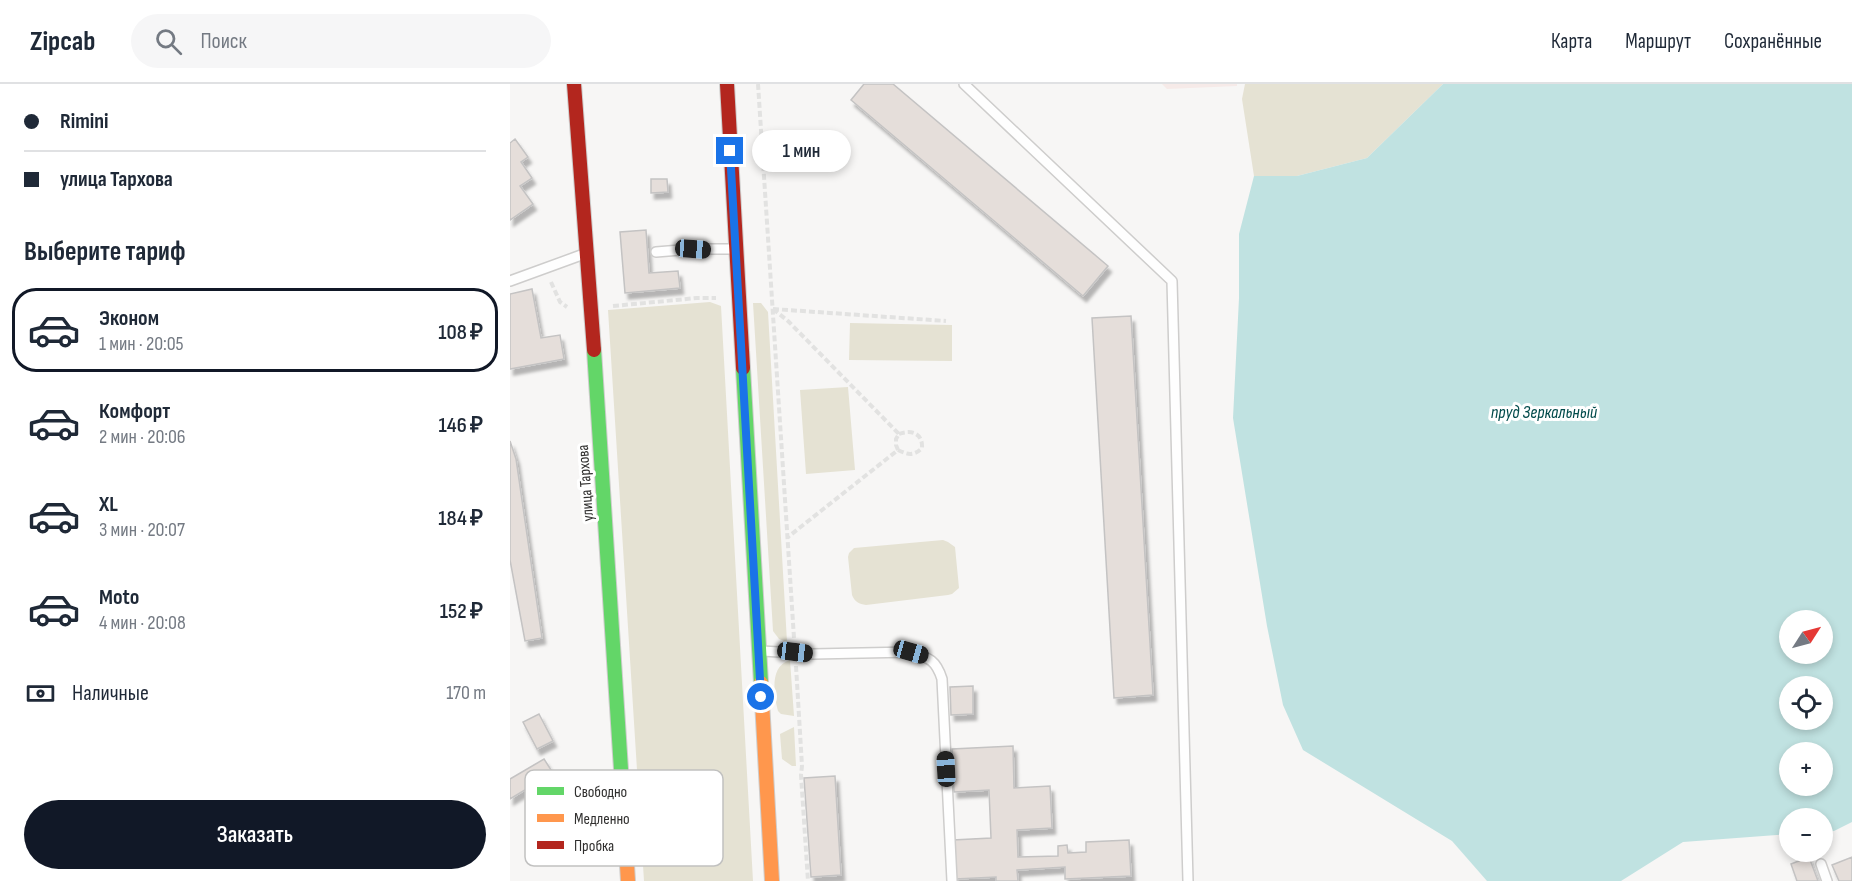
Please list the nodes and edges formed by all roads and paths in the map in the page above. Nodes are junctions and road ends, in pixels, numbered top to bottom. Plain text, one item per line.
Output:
1 (574, 84) edge
2 (727, 84) edge
3 (758, 84) edge
4 (964, 84) edge
5 (736, 249) junction
6 (656, 252) dead end
7 (587, 253) junction
8 (545, 268) junction
9 (510, 281) edge
10 (719, 298) dead end
11 (606, 306) dead end
12 (574, 308) dead end
13 (773, 309) junction
14 (946, 321) dead end
15 (899, 434) junction
16 (898, 450) junction
17 (788, 537) junction
18 (759, 651) junction
19 (795, 652) junction
20 (621, 770) edge
21 (1821, 864) dead end
22 (627, 866) edge
23 (628, 881) edge
24 (771, 881) edge
25 (808, 881) edge
26 (952, 881) edge
27 (1188, 881) edge
28 (1827, 881) edge

1 - 7 main road, улица Тархова
2 - 5 main road
3 - 13 path
4 - 27 lane
5 - 6 lane
5 - 18 main road
7 - 8 lane
7 - 20 main road, улица Тархова
8 - 9 lane
8 - 12 path
10 - 11 path
13 - 14 path
13 - 15 path
13 - 17 path
15 - 16 path
15 - 16 path
16 - 17 path
17 - 19 path
18 - 19 lane
18 - 24 main road
19 - 25 path
19 - 26 lane
21 - 28 lane
22 - 23 main road, улица Тархова

